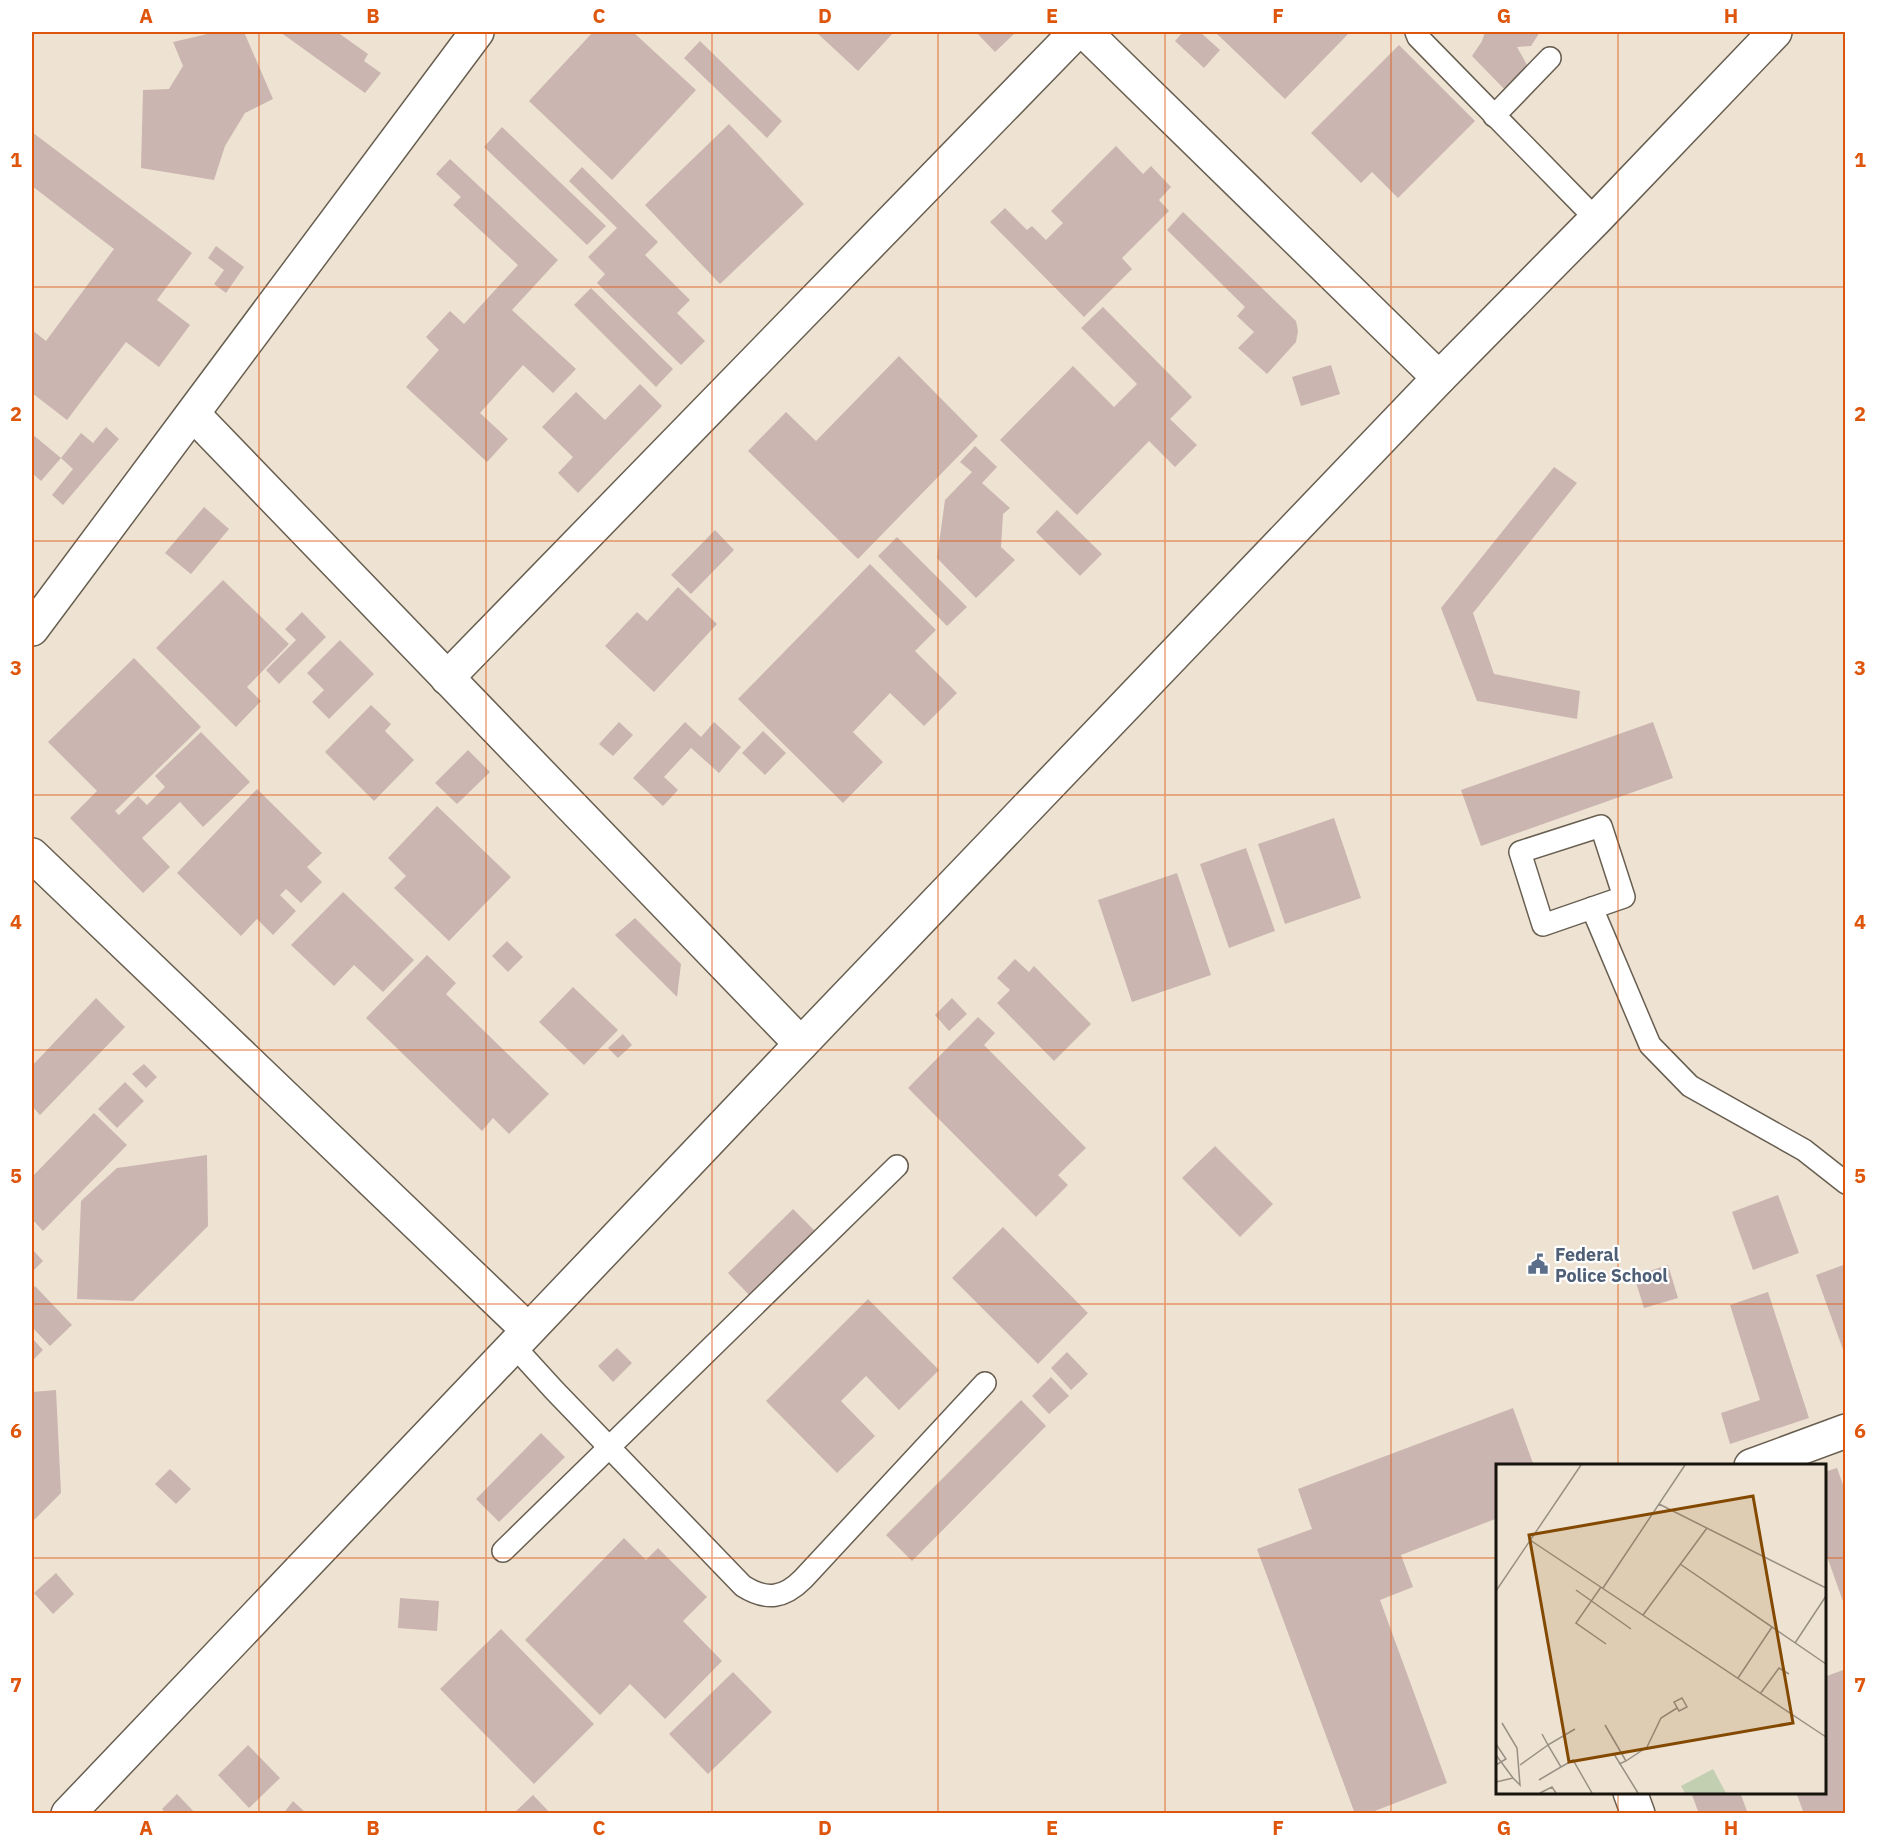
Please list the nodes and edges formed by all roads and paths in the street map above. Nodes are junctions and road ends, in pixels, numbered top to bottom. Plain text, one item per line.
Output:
1 (477, 32) edge
2 (1076, 32) edge
3 (1085, 32) edge
4 (1416, 32) edge
5 (1775, 32) edge
6 (1551, 58) dead end
7 (1494, 116) junction
8 (1596, 219) junction
9 (1439, 378) junction
10 (193, 414) junction
11 (32, 629) edge
12 (447, 678) junction
13 (32, 855) edge
14 (1592, 908) junction
15 (801, 1044) junction
16 (897, 1167) dead end
17 (1845, 1183) edge
18 (521, 1338) junction
19 (985, 1383) dead end
20 (1845, 1431) edge
21 (609, 1448) junction
22 (1756, 1464) edge
23 (503, 1551) dead end
24 (1631, 1794) edge
25 (68, 1814) edge
26 (1638, 1814) edge

1 - 10 street
2 - 12 street
3 - 9 street
4 - 7 lane
5 - 8 street
6 - 7 lane
7 - 8 lane
8 - 9 street
9 - 15 street
10 - 11 street
10 - 12 street
12 - 15 street
13 - 18 street
14 - 14 lane
14 - 17 lane
15 - 18 street
16 - 21 lane
18 - 21 lane
18 - 25 street
19 - 21 lane
20 - 22 street
21 - 23 lane
24 - 26 street

